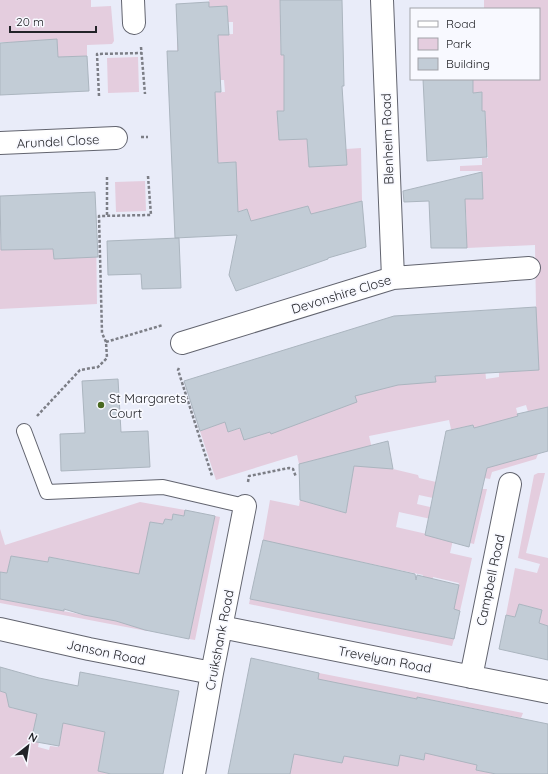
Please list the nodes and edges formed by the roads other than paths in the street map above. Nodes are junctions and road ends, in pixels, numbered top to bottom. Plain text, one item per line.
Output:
1 (133, 0) edge
2 (382, 0) edge
3 (137, 31) road end
4 (116, 138) dead end
5 (0, 143) edge
6 (529, 268) dead end
7 (393, 278) junction
8 (182, 342) dead end
9 (24, 431) road end
10 (510, 484) dead end
11 (245, 506) joint
12 (221, 626) junction
13 (0, 628) edge
14 (212, 673) junction
15 (471, 676) junction
16 (548, 692) edge
17 (194, 774) edge

1 - 3 street
2 - 7 street, Blenheim Road
4 - 5 street, Arundel Close
6 - 7 street, Devonshire Close
7 - 8 street, Devonshire Close
9 - 11 lane
10 - 15 street, Campbell Road
11 - 12 street, Cruikshank Road
12 - 14 street, Cruikshank Road
12 - 15 street, Trevelyan Road
13 - 14 street, Janson Road
14 - 17 street, Cruikshank Road
15 - 16 street, Trevelyan Road

